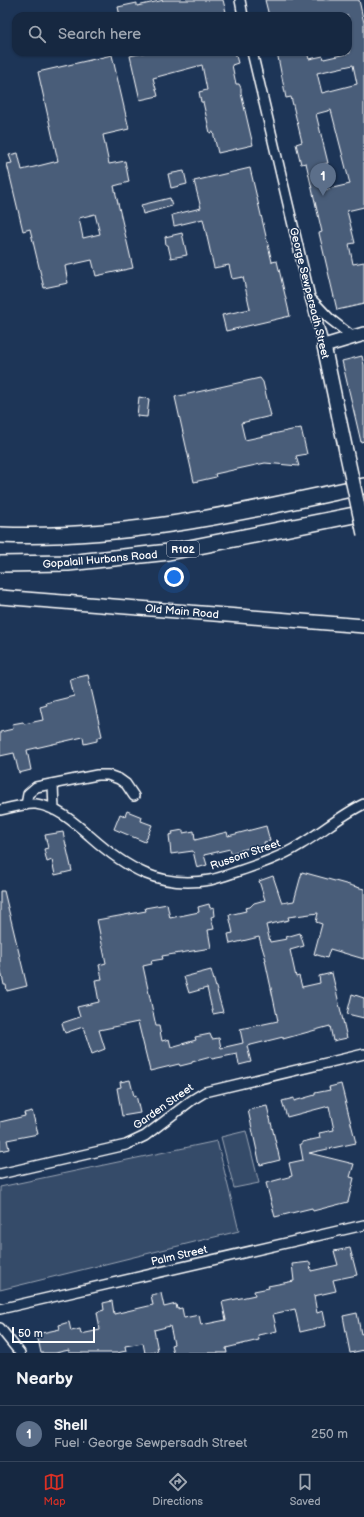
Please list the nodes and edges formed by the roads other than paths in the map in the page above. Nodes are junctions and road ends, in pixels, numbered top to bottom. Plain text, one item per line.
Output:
1 (240, 0) edge
2 (243, 12) edge
3 (253, 56) edge
4 (310, 298) junction
5 (359, 336) edge
6 (324, 346) junction
7 (364, 486) edge
8 (364, 513) edge
9 (364, 534) edge
10 (0, 535) edge
11 (0, 564) edge
12 (0, 597) edge
13 (364, 626) edge
14 (53, 784) junction
15 (134, 796) dead end
16 (364, 804) edge
17 (26, 805) junction
18 (0, 810) edge
19 (54, 810) junction
20 (364, 1054) edge
21 (0, 1174) edge
22 (364, 1225) edge
23 (0, 1309) edge
24 (0, 1328) edge
25 (20, 1353) edge

1 - 2 street
3 - 4 street, George Sewpersadh Street
4 - 5 street
4 - 6 street, George Sewpersadh Street
5 - 6 street
6 - 9 street, George Sewpersadh Street, bridge
7 - 10 main road, R102
8 - 11 main road, Gopalall Hurbans Road / R102
12 - 13 street, Old Main Road
14 - 15 street
14 - 17 street
14 - 19 street
16 - 19 street, Russom Street
17 - 18 street, Russom Street
17 - 19 street, Russom Street
20 - 21 street, Garden Street
22 - 23 street, Palm Street
24 - 25 street

